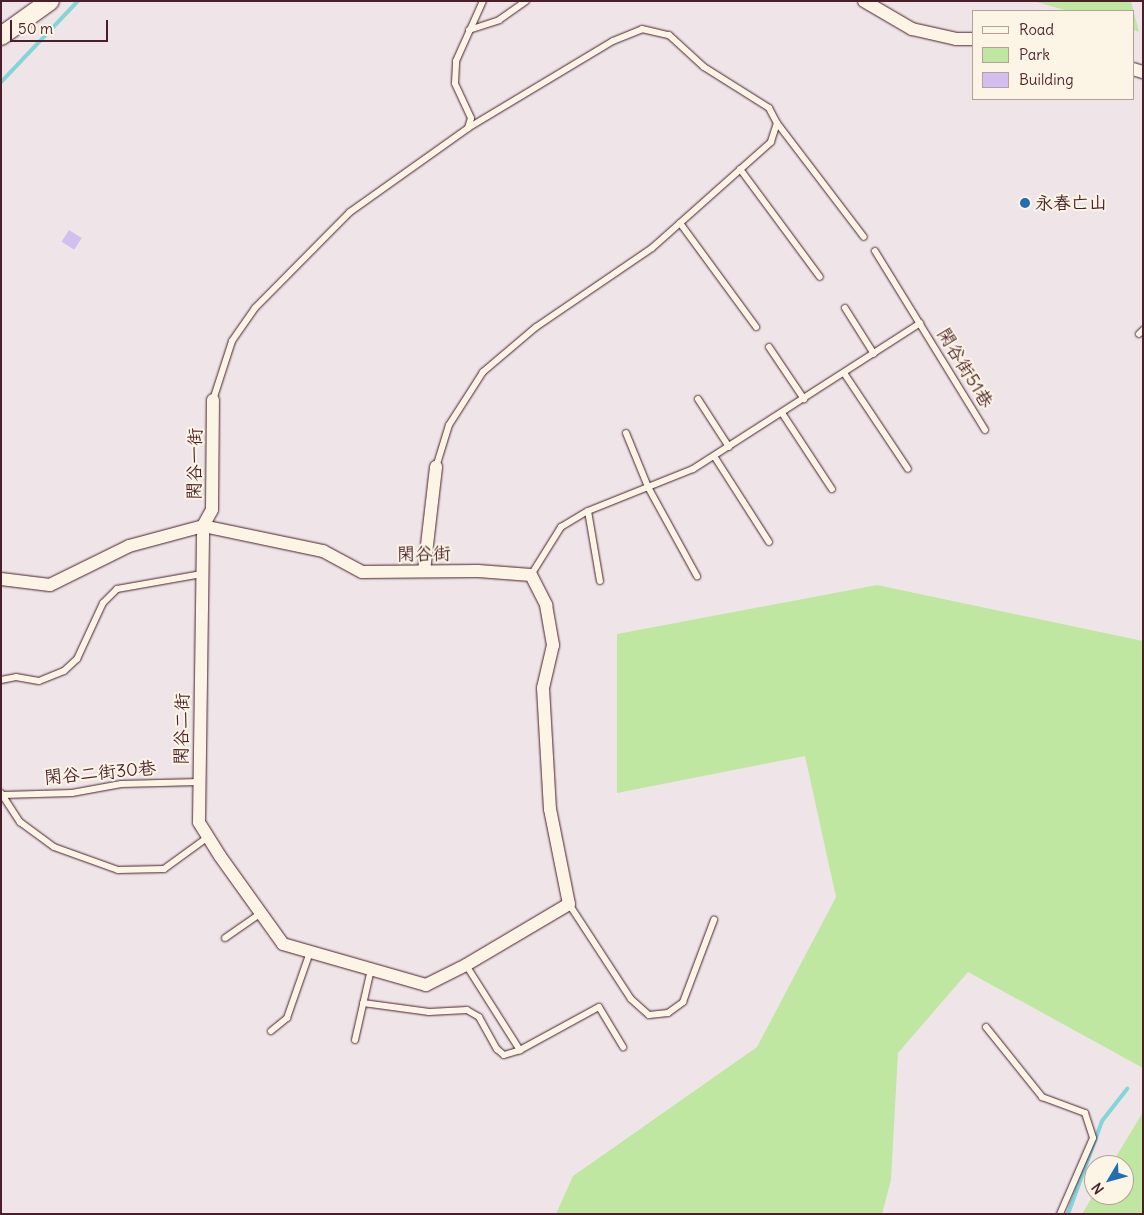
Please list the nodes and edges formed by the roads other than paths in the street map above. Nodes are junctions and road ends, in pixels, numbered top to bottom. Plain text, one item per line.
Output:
1 (50, 1) edge
2 (484, 1) edge
3 (526, 1) edge
4 (864, 1) edge
5 (469, 30) junction
6 (1, 36) edge
7 (972, 39) edge
8 (777, 124) junction
9 (468, 128) junction
10 (740, 169) junction
11 (680, 223) junction
12 (864, 237) dead end
13 (875, 251) dead end
14 (820, 278) dead end
15 (845, 308) dead end
16 (920, 323) junction
17 (756, 327) dead end
18 (769, 347) dead end
19 (874, 354) junction
20 (844, 374) junction
21 (698, 399) dead end
22 (804, 399) junction
23 (213, 400) joint
24 (782, 413) junction
25 (985, 430) dead end
26 (626, 433) dead end
27 (729, 447) junction
28 (714, 456) junction
29 (436, 468) joint
30 (908, 469) dead end
31 (648, 487) junction
32 (832, 489) dead end
33 (588, 511) junction
34 (202, 526) junction
35 (769, 542) dead end
36 (424, 572) junction
37 (202, 574) junction
38 (531, 575) junction
39 (697, 576) dead end
40 (1, 579) edge
41 (600, 581) dead end
42 (1, 680) edge
43 (199, 782) junction
44 (2, 794) edge
45 (208, 837) junction
46 (568, 904) junction
47 (261, 913) junction
48 (714, 920) dead end
49 (225, 938) dead end
50 (310, 952) junction
51 (466, 965) junction
52 (371, 969) junction
53 (364, 1003) junction
54 (986, 1027) dead end
55 (272, 1031) dead end
56 (355, 1040) dead end
57 (623, 1047) dead end
58 (520, 1050) junction
59 (1060, 1214) edge

1 - 6 street
2 - 5 lane
3 - 5 lane
4 - 7 street
5 - 9 lane
8 - 9 lane
8 - 10 lane
8 - 12 lane
9 - 23 lane
10 - 11 lane
10 - 14 lane
11 - 17 lane
11 - 29 lane
13 - 16 lane, 閑谷街51巷
15 - 19 lane
16 - 19 lane, 閑谷街51巷
16 - 25 lane, 閑谷街51巷
18 - 22 lane
19 - 20 lane, 閑谷街51巷
20 - 22 lane, 閑谷街51巷
20 - 30 lane
21 - 27 lane
22 - 24 lane, 閑谷街51巷
23 - 34 street, 閑谷一街
24 - 27 lane, 閑谷街51巷
24 - 32 lane
26 - 31 lane
27 - 28 lane, 閑谷街51巷
28 - 31 lane, 閑谷街51巷
28 - 35 lane
29 - 36 street
31 - 33 lane, 閑谷街51巷
31 - 39 lane
33 - 38 lane, 閑谷街51巷
33 - 41 lane
34 - 36 street, 閑谷街
34 - 37 street, 閑谷二街
34 - 40 street, 閑谷街
36 - 38 street, 閑谷街
37 - 42 lane
37 - 43 street, 閑谷二街
38 - 46 street
43 - 44 lane, 閑谷二街30巷
43 - 45 street, 閑谷二街
44 - 45 lane, 閑谷二街30巷
45 - 47 street, 閑谷二街
46 - 48 lane
46 - 51 street, 閑谷二街
47 - 49 lane
47 - 50 street, 閑谷二街
50 - 52 street, 閑谷二街
50 - 55 lane
51 - 52 street, 閑谷二街
51 - 58 lane
52 - 53 lane
53 - 56 lane
53 - 58 lane
54 - 59 lane
57 - 58 lane

